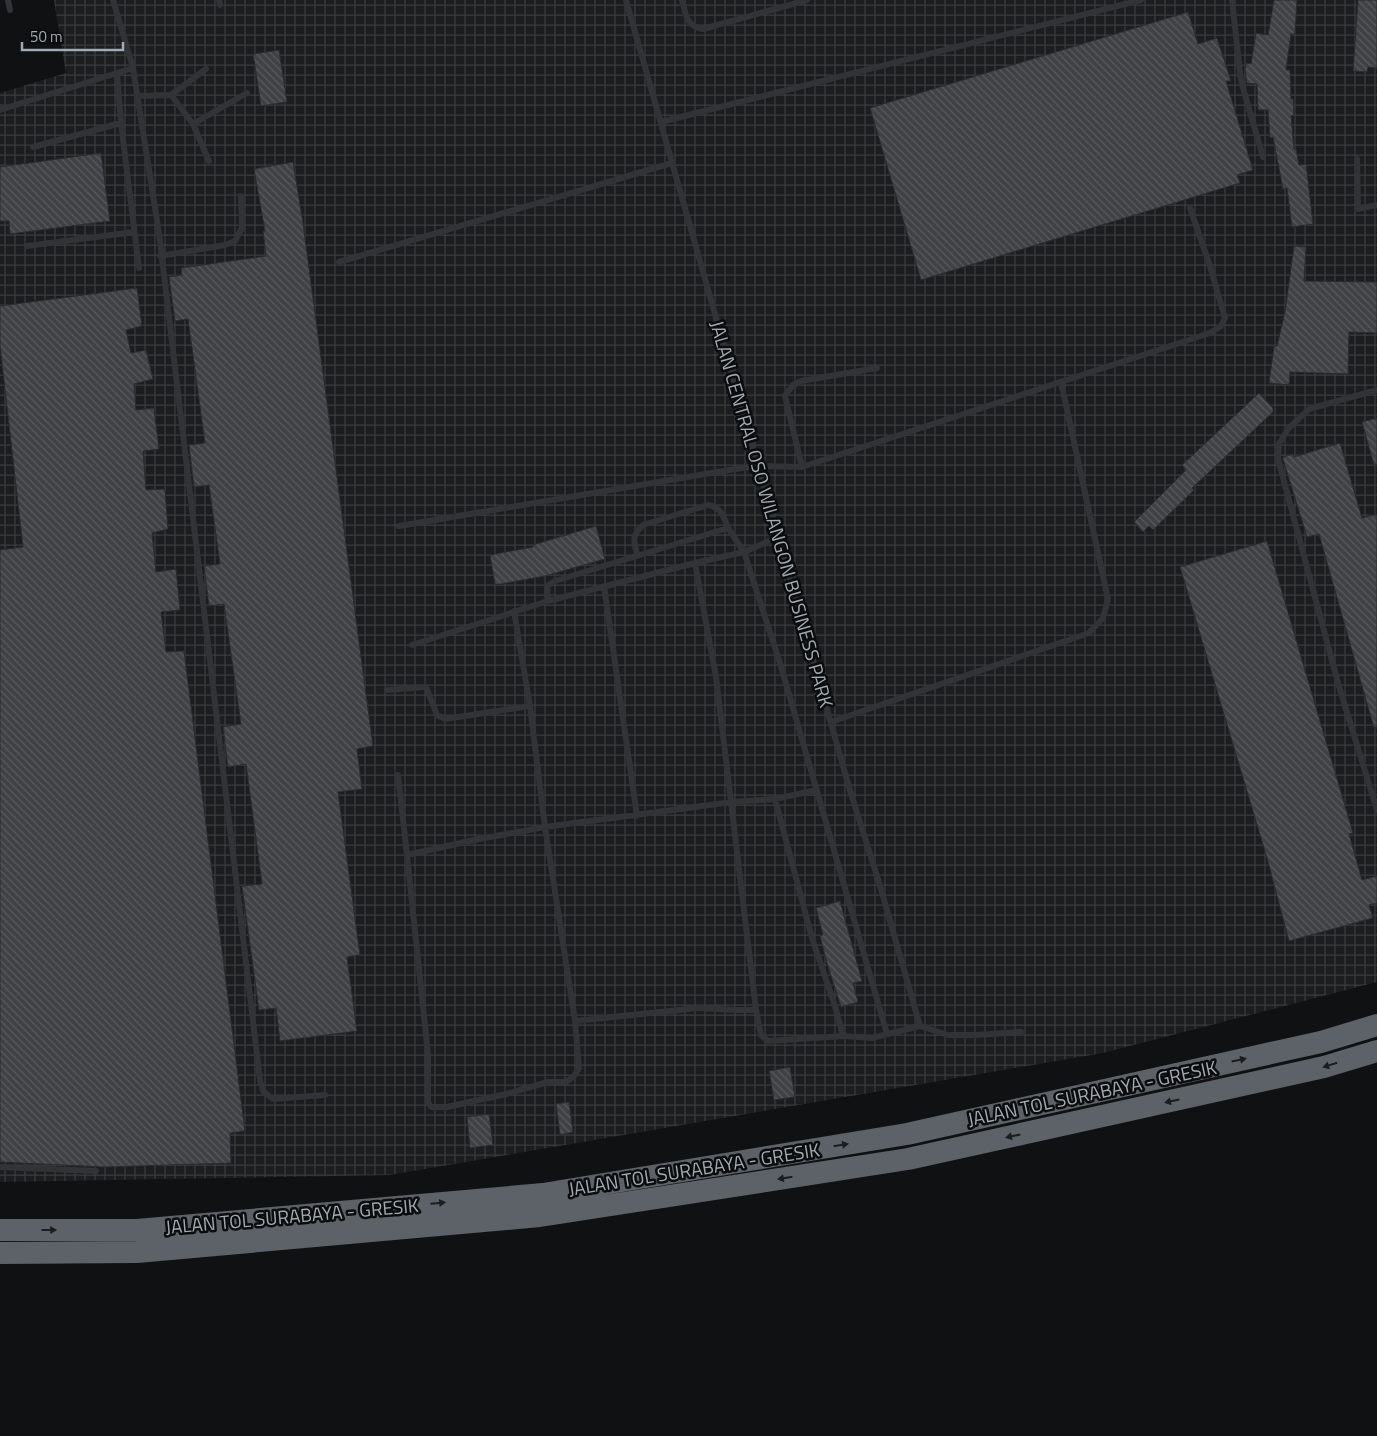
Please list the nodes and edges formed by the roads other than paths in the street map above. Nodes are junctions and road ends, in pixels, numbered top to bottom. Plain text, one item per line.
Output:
1 (8, 0) edge
2 (113, 0) edge
3 (626, 0) edge
4 (682, 0) edge
5 (807, 0) edge
6 (1141, 0) edge
7 (1232, 0) edge
8 (10, 10) dead end
9 (133, 68) junction
10 (206, 69) dead end
11 (117, 73) junction
12 (247, 92) dead end
13 (171, 95) junction
14 (138, 96) junction
15 (0, 110) edge
16 (661, 122) junction
17 (121, 123) junction
18 (193, 124) junction
19 (33, 147) dead end
20 (1263, 157) dead end
21 (1357, 158) dead end
22 (209, 160) dead end
23 (672, 163) junction
24 (242, 196) dead end
25 (1377, 205) edge
26 (1190, 208) dead end
27 (134, 232) junction
28 (27, 246) dead end
29 (160, 256) junction
30 (339, 262) dead end
31 (139, 268) dead end
32 (877, 368) dead end
33 (1061, 382) junction
34 (1377, 390) edge
35 (759, 466) junction
36 (802, 467) junction
37 (399, 526) dead end
38 (728, 528) junction
39 (778, 537) junction
40 (744, 552) junction
41 (637, 555) junction
42 (695, 562) junction
43 (604, 586) junction
44 (548, 601) junction
45 (514, 611) junction
46 (412, 645) dead end
47 (387, 690) dead end
48 (530, 706) junction
49 (831, 722) junction
50 (398, 775) dead end
51 (817, 790) junction
52 (775, 800) junction
53 (732, 802) junction
54 (1377, 810) edge
55 (637, 816) junction
56 (545, 827) junction
57 (407, 855) junction
58 (756, 1010) junction
59 (575, 1020) junction
60 (1377, 1025) edge
61 (920, 1026) junction
62 (1021, 1032) dead end
63 (886, 1034) junction
64 (842, 1036) junction
65 (1377, 1051) edge
66 (325, 1095) dead end
67 (0, 1167) edge
68 (96, 1170) dead end
69 (0, 1230) edge
70 (0, 1253) edge

1 - 8 lane
2 - 9 lane
3 - 16 lane, JALAN CENTRAL OSO WILANGON BUSINESS PARK
4 - 5 lane
6 - 16 lane
7 - 20 lane
9 - 11 lane
9 - 14 lane
10 - 13 lane
11 - 15 lane
11 - 17 lane
12 - 18 lane
13 - 14 lane
13 - 18 lane
14 - 29 lane
16 - 23 lane, JALAN CENTRAL OSO WILANGON BUSINESS PARK
17 - 19 lane
17 - 27 lane
18 - 22 lane
21 - 25 lane
23 - 30 lane
23 - 35 lane, JALAN CENTRAL OSO WILANGON BUSINESS PARK
24 - 29 lane
26 - 33 lane
27 - 28 lane
27 - 31 lane
29 - 66 lane
32 - 36 lane
33 - 36 lane
33 - 49 lane
34 - 54 lane
35 - 36 lane
35 - 37 lane
35 - 39 lane, JALAN CENTRAL OSO WILANGON BUSINESS PARK
38 - 40 lane
38 - 41 lane
38 - 41 lane
39 - 40 lane
39 - 49 lane, JALAN CENTRAL OSO WILANGON BUSINESS PARK
40 - 42 lane
40 - 51 lane
41 - 44 lane
42 - 43 lane
42 - 53 lane
43 - 44 lane
43 - 55 lane
44 - 45 lane
45 - 46 lane
45 - 48 lane
47 - 48 lane
48 - 56 lane
49 - 61 lane, JALAN CENTRAL OSO WILANGON BUSINESS PARK
50 - 57 lane
51 - 52 lane
51 - 63 lane
52 - 53 lane
52 - 64 lane
53 - 55 lane
53 - 58 lane
55 - 56 lane
56 - 57 lane
56 - 59 lane
57 - 59 lane
58 - 59 lane
58 - 64 lane
69 -> 60 highway, JALAN TOL SURABAYA - GRESIK
61 - 62 lane
61 - 63 lane
63 - 64 lane
65 -> 70 highway, JALAN TOL SURABAYA - GRESIK
67 - 68 lane

